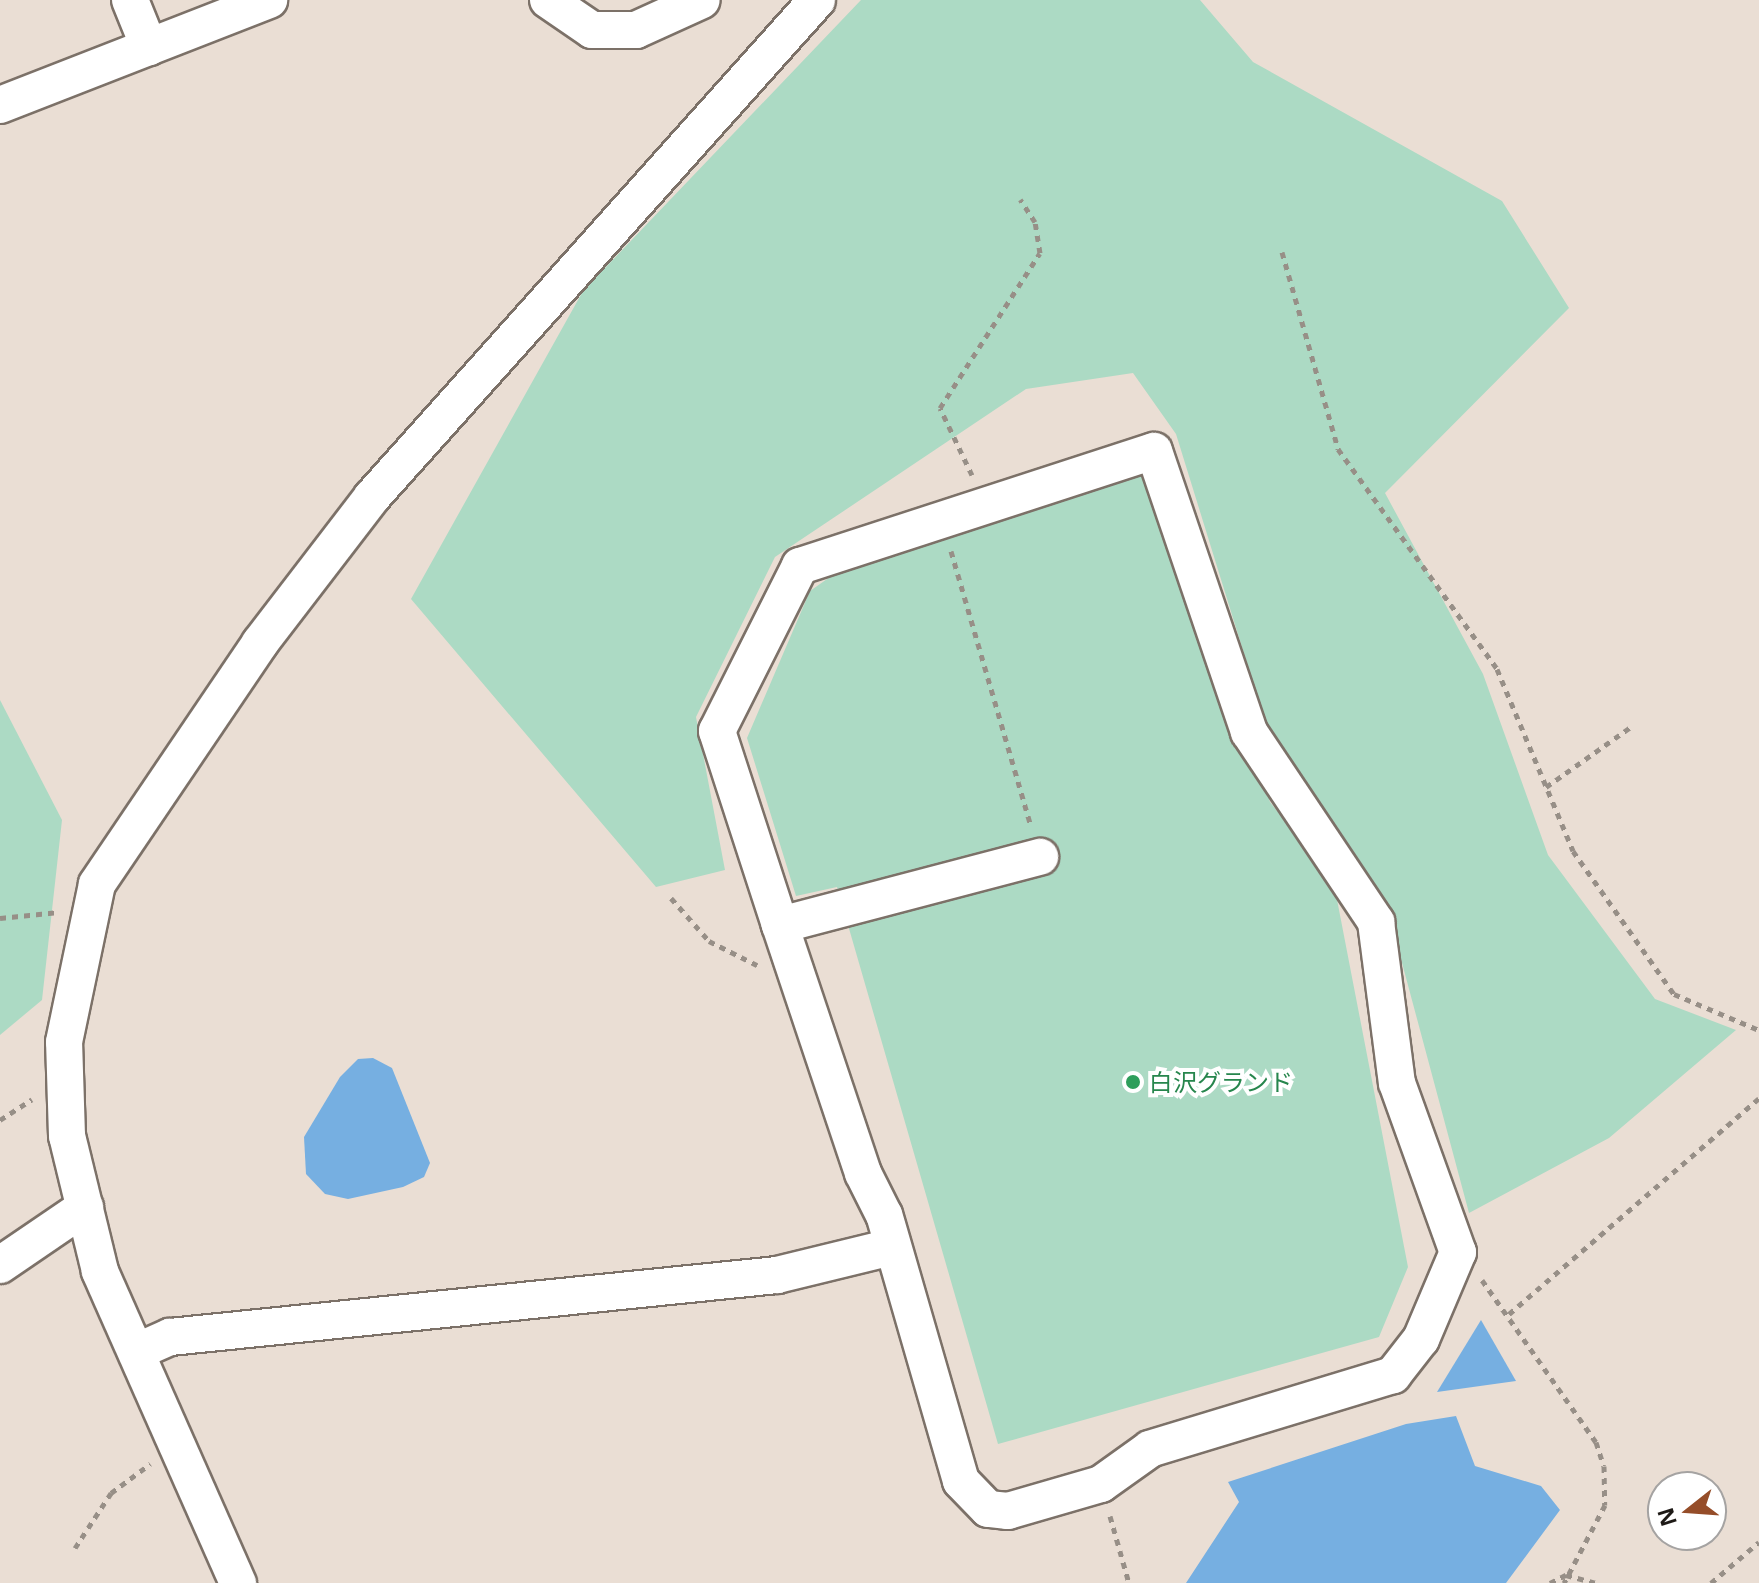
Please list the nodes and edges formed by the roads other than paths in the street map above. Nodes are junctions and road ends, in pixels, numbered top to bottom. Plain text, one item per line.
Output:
1 (130, 0) edge
2 (269, 0) edge
3 (548, 0) edge
4 (702, 0) edge
5 (817, 0) edge
6 (149, 47) junction
7 (0, 105) edge
8 (1040, 857) road end
9 (780, 925) junction
10 (85, 1207) junction
11 (892, 1247) junction
12 (0, 1265) edge
13 (138, 1351) junction
14 (238, 1583) edge

1 - 6 street
2 - 6 street
3 - 4 street
5 - 10 street
6 - 7 street
8 - 9 street
9 - 11 street
9 - 11 street
10 - 12 street
10 - 13 street
11 - 13 street
13 - 14 street

